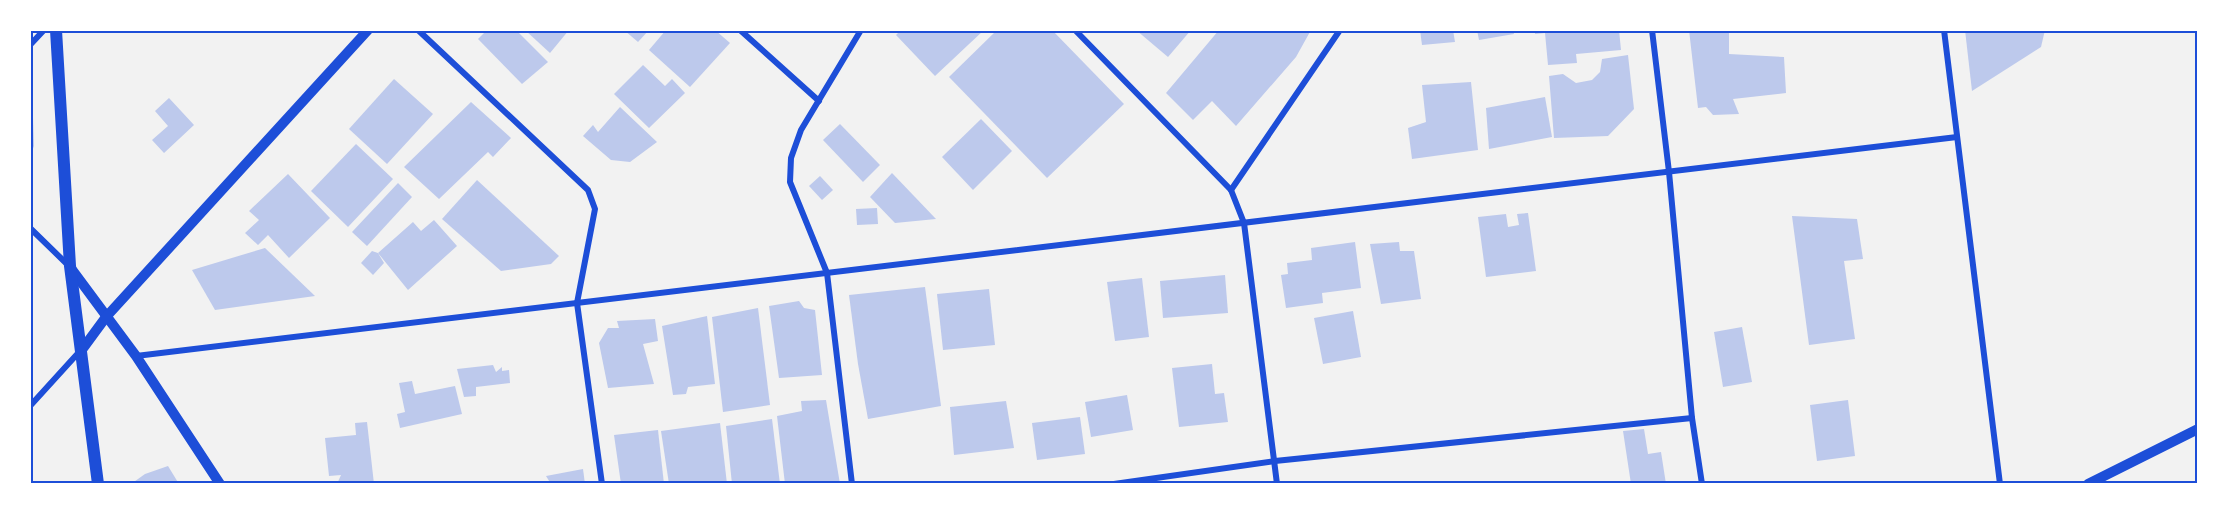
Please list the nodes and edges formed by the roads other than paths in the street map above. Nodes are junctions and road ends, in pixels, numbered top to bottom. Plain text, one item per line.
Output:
1 (44, 30) edge
2 (56, 30) edge
3 (368, 30) edge
4 (418, 30) edge
5 (740, 30) edge
6 (861, 30) edge
7 (1075, 30) edge
8 (1340, 30) edge
9 (1652, 30) edge
10 (1944, 30) edge
11 (30, 45) edge
12 (819, 101) junction
13 (1957, 137) junction
14 (1669, 172) junction
15 (1231, 190) junction
16 (1244, 223) junction
17 (30, 228) edge
18 (70, 266) junction
19 (827, 273) junction
20 (577, 303) junction
21 (106, 317) junction
22 (81, 351) junction
23 (136, 356) junction
24 (30, 406) edge
25 (1692, 418) junction
26 (2198, 429) edge
27 (1275, 462) junction
28 (98, 484) edge
29 (220, 484) edge
30 (602, 484) edge
31 (852, 484) edge
32 (1114, 484) edge
33 (1277, 484) edge
34 (1702, 484) edge
35 (2000, 484) edge
36 (2088, 484) edge

1 - 11 street
2 - 18 main road
3 - 21 street
4 - 20 street
5 - 12 street
6 - 12 street
7 - 15 street
8 - 15 street
9 - 14 street
10 - 13 street
12 - 19 street
13 - 14 street
13 - 35 street
14 - 16 street
14 - 25 street
15 - 16 street
16 - 19 street
16 - 27 street
17 - 18 street
18 - 21 street
18 - 22 main road
19 - 20 street
19 - 31 street
20 - 23 street
20 - 30 street
21 - 22 street
21 - 23 street
22 - 24 street
22 - 28 main road
23 - 29 street
25 - 27 street
25 - 34 street
26 - 36 street
27 - 32 street
27 - 33 street

